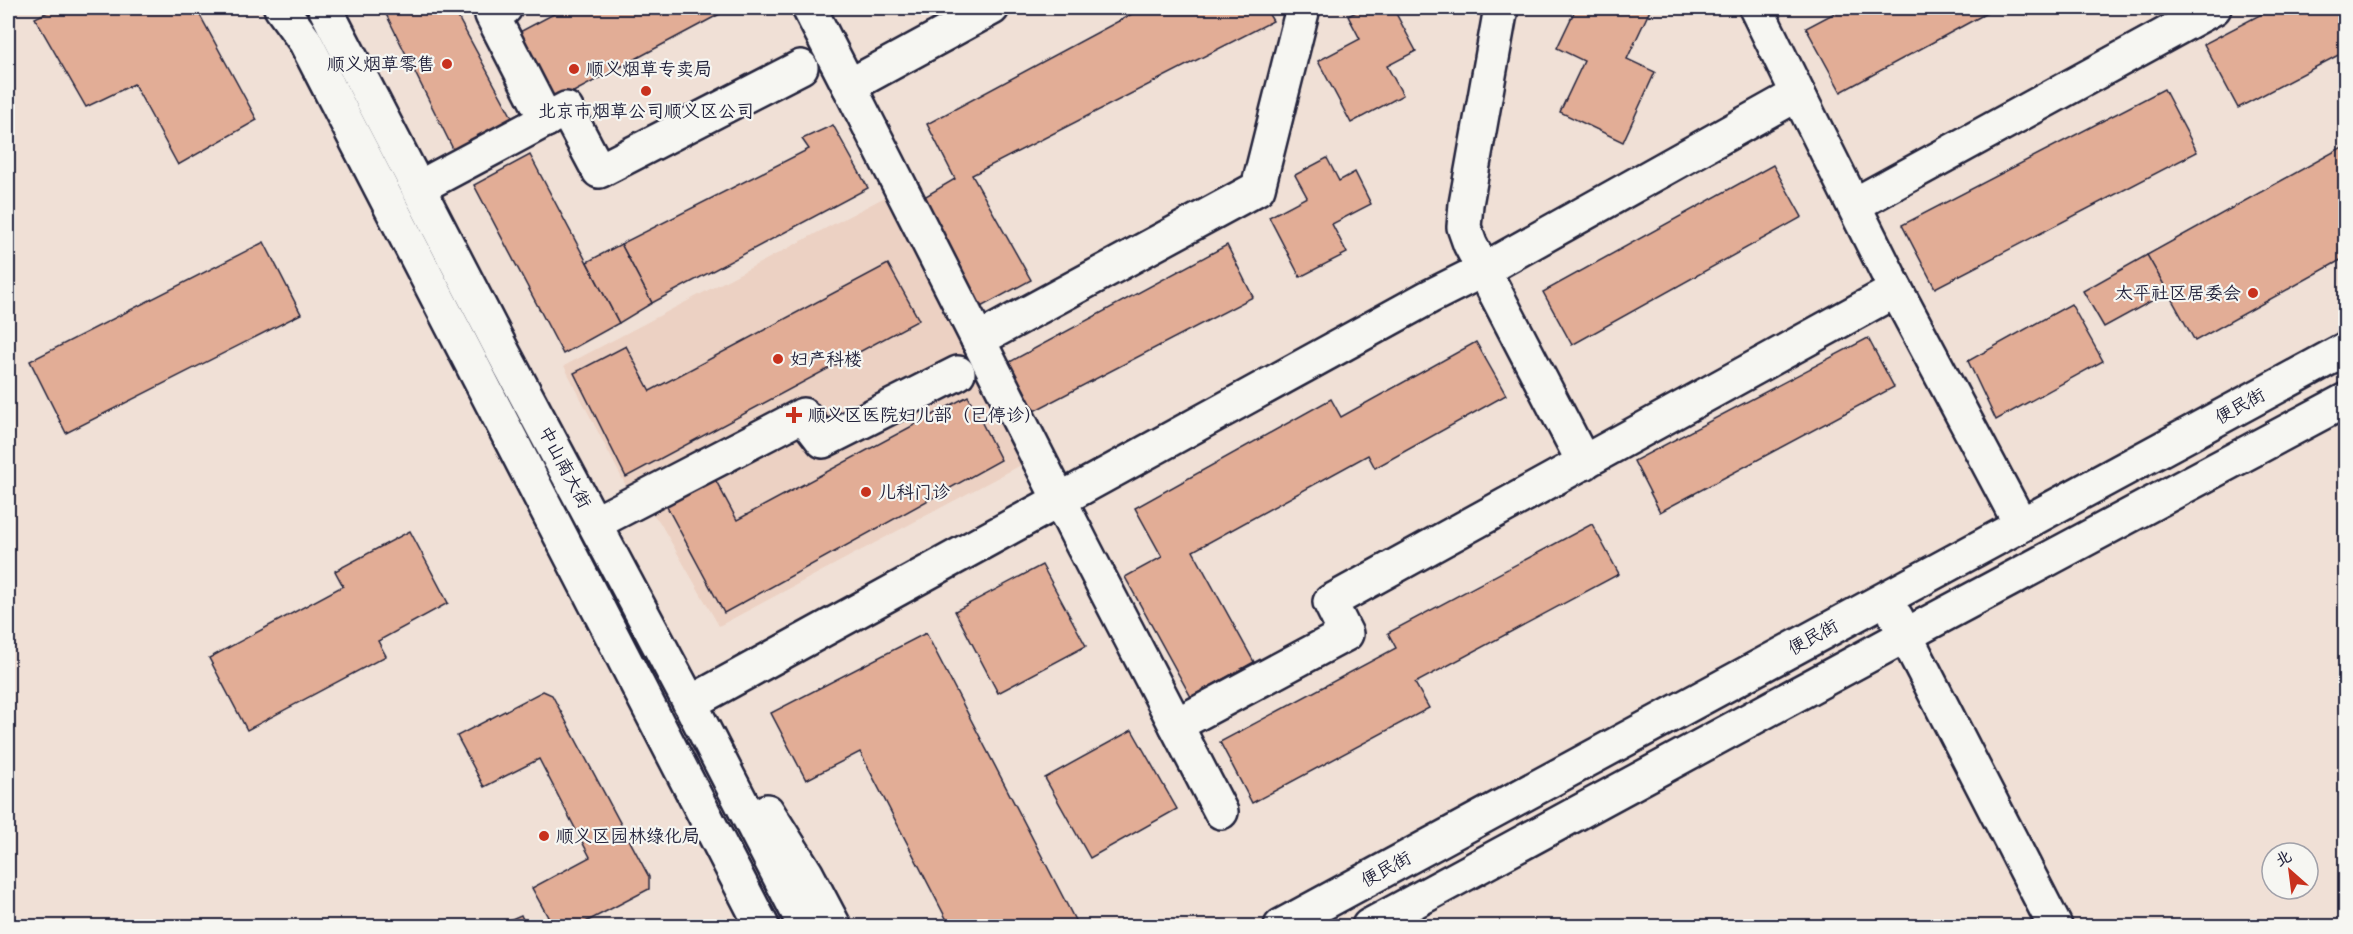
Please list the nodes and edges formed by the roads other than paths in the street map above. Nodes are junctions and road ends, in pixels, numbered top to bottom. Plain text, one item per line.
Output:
1 (281, 8) edge
2 (325, 8) edge
3 (505, 8) edge
4 (809, 8) edge
5 (992, 8) edge
6 (1303, 8) edge
7 (1501, 8) edge
8 (1756, 8) edge
9 (2214, 8) edge
10 (801, 67) dead end
11 (849, 86) junction
12 (1802, 102) junction
13 (546, 120) junction
14 (418, 188) junction
15 (1854, 206) junction
16 (1483, 270) junction
17 (1896, 290) junction
18 (978, 340) junction
19 (2346, 349) edge
20 (958, 373) dead end
21 (2346, 400) edge
22 (1584, 463) junction
23 (1059, 500) junction
24 (595, 523) junction
25 (2021, 525) junction
26 (1885, 597) junction
27 (1906, 635) junction
28 (690, 703) junction
29 (1176, 725) junction
30 (706, 733) junction
31 (1221, 812) dead end
32 (1324, 903) junction
33 (762, 927) edge
34 (805, 927) edge
35 (834, 927) edge
36 (1257, 927) edge
37 (1281, 927) edge
38 (1369, 927) edge
39 (2055, 927) edge

1 - 33 street
2 - 14 street, 中山南大街
3 - 13 street
4 - 11 street
5 - 11 street
6 - 18 street
7 - 16 street
8 - 12 street
9 - 15 street
10 - 13 street
11 - 18 street
12 - 15 street
12 - 16 street
13 - 14 street
14 - 24 street, 中山南大街
15 - 17 street
16 - 22 street
16 - 23 street
17 - 22 street
17 - 25 street
18 - 23 street
19 - 25 street, 便民街
20 - 24 street
21 - 27 street
22 - 29 street
23 - 28 street
23 - 29 street
24 - 28 street, 中山南大街
25 - 26 street, 便民街
26 - 27 street
26 - 32 street, 便民街
27 - 38 street
27 - 39 street
28 - 30 street, 中山南大街
29 - 31 street
30 - 34 street, 中山南大街
30 - 35 street
32 - 36 street
32 - 37 street, 便民街

